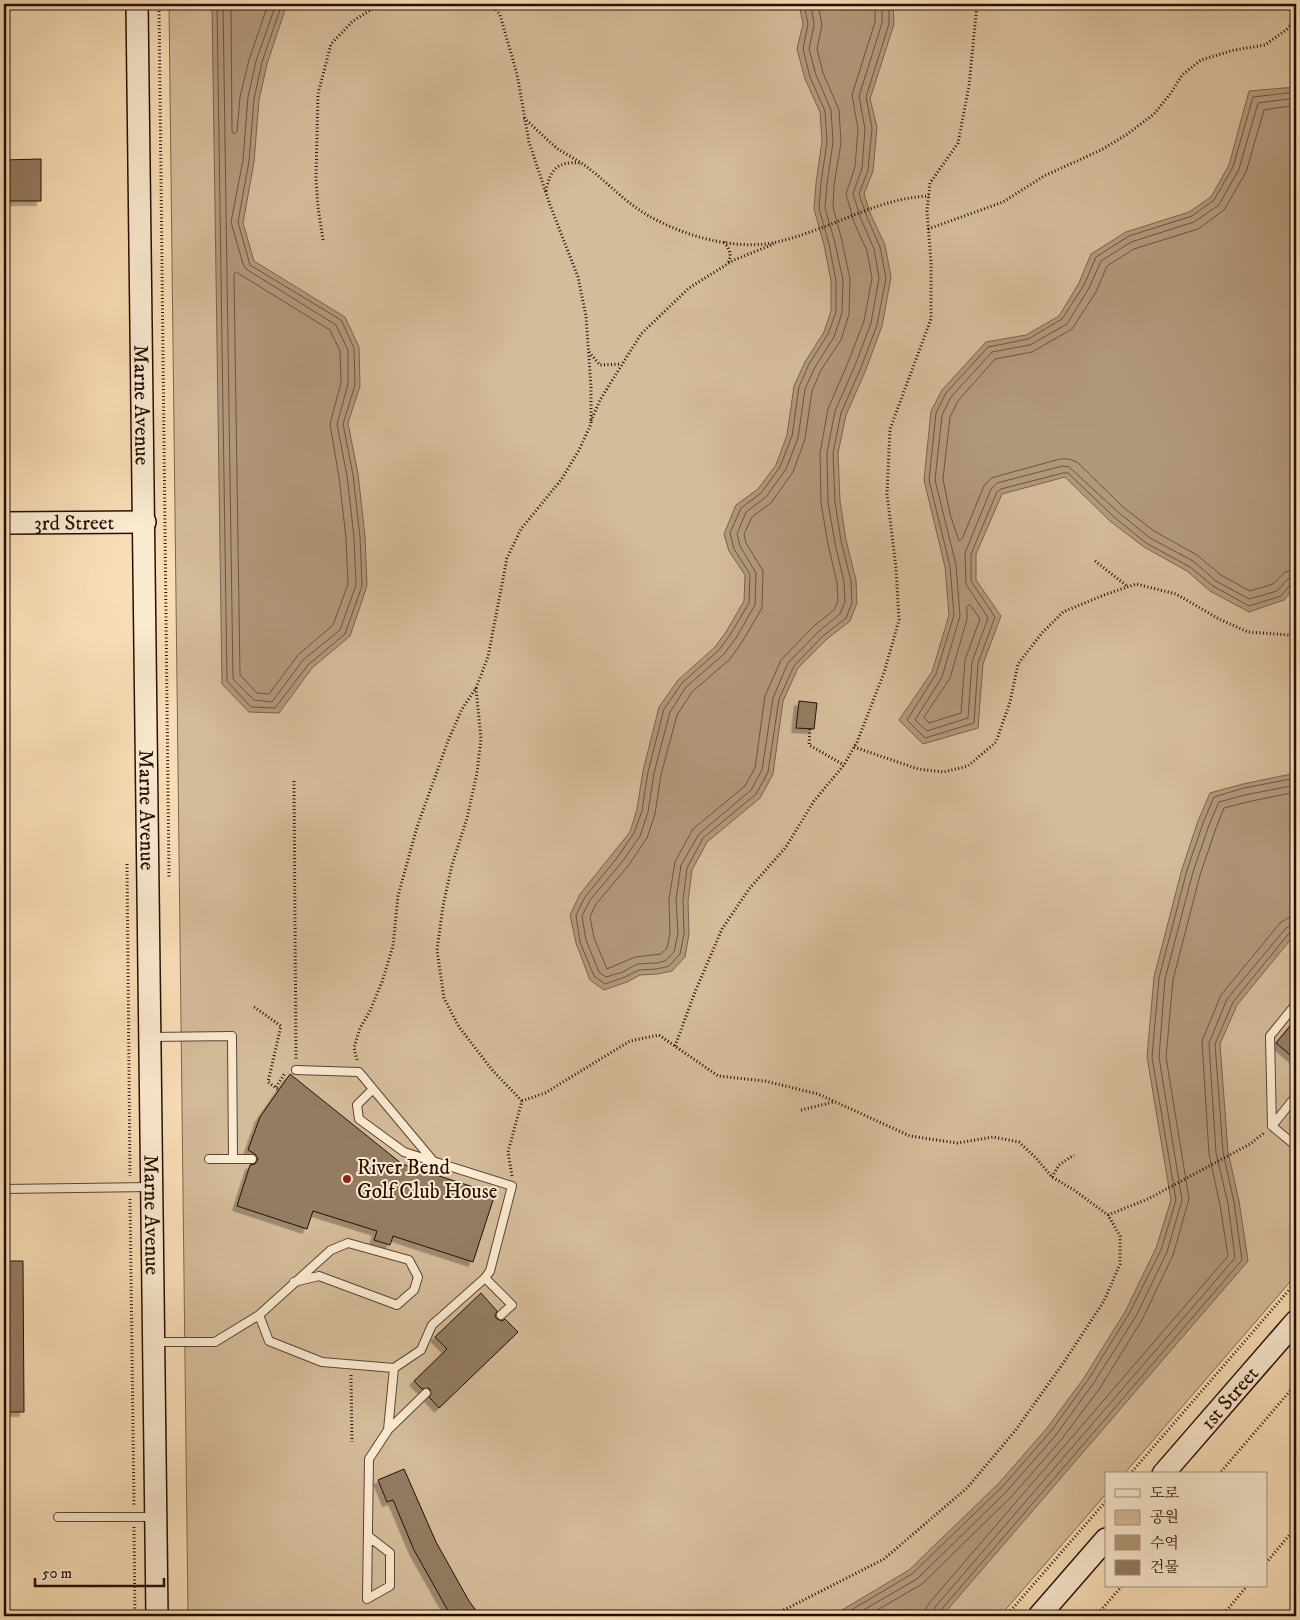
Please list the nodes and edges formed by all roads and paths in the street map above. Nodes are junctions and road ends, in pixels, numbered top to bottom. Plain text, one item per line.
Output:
1 (137, 4) edge
2 (380, 4) edge
3 (492, 4) edge
4 (977, 4) edge
5 (1296, 20) edge
6 (524, 118) junction
7 (581, 163) junction
8 (546, 192) junction
9 (929, 196) junction
10 (928, 229) junction
11 (323, 240) dead end
12 (723, 242) junction
13 (780, 242) junction
14 (728, 264) junction
15 (588, 350) junction
16 (622, 364) junction
17 (590, 424) junction
18 (144, 522) junction
19 (4, 523) edge
20 (1095, 561) dead end
21 (1128, 587) junction
22 (1296, 633) edge
23 (476, 688) junction
24 (810, 729) dead end
25 (854, 747) junction
26 (844, 765) junction
27 (294, 781) dead end
28 (1296, 1004) edge
29 (254, 1006) dead end
30 (150, 1037) junction
31 (675, 1046) junction
32 (296, 1070) joint
33 (359, 1072) junction
34 (373, 1089) junction
35 (279, 1090) dead end
36 (1296, 1096) edge
37 (522, 1101) junction
38 (834, 1102) junction
39 (801, 1110) dead end
40 (1272, 1126) junction
41 (1296, 1146) edge
42 (1074, 1155) dead end
43 (209, 1159) dead end
44 (233, 1159) junction
45 (252, 1159) dead end
46 (434, 1162) junction
47 (1052, 1177) junction
48 (512, 1186) junction
49 (152, 1187) junction
50 (4, 1189) edge
51 (1108, 1215) junction
52 (485, 1278) junction
53 (294, 1282) junction
54 (1296, 1282) edge
55 (259, 1315) junction
56 (501, 1315) dead end
57 (1296, 1322) edge
58 (154, 1342) junction
59 (351, 1365) junction
60 (394, 1368) junction
61 (1296, 1384) edge
62 (426, 1393) dead end
63 (388, 1430) junction
64 (352, 1442) dead end
65 (1132, 1472) edge
66 (1165, 1472) edge
67 (1221, 1472) edge
68 (1105, 1502) edge
69 (58, 1517) dead end
70 (156, 1517) junction
71 (1296, 1528) edge
72 (368, 1536) junction
73 (1105, 1540) edge
74 (1268, 1561) edge
75 (1120, 1588) edge
76 (1245, 1588) edge
77 (157, 1616) edge
78 (777, 1616) edge
79 (1006, 1616) edge
80 (1038, 1616) edge
81 (1096, 1616) edge
82 (1222, 1616) edge

1 - 18 street, Marne Avenue
2 - 11 path
3 - 6 path
4 - 9 path
5 - 10 path
6 - 7 path
6 - 8 path
7 - 8 path
7 - 12 path
8 - 15 path
9 - 10 path
9 - 13 path
10 - 25 path
12 - 13 path
12 - 14 path
13 - 14 path
14 - 16 path
15 - 16 path
15 - 17 path
16 - 17 path
17 - 23 path
18 - 19 street, 3rd Street
18 - 30 street, Marne Avenue
20 - 21 path
21 - 22 path
21 - 25 path
23 - 33 path
23 - 37 path
24 - 26 path
25 - 26 path
26 - 31 path
27 - 32 path
28 - 40 lane
29 - 35 path
30 - 44 lane
30 - 49 street, Marne Avenue
31 - 37 path
31 - 38 path
32 - 33 lane
33 - 34 lane
34 - 46 lane
34 - 46 lane
36 - 40 lane
37 - 48 path
38 - 39 path
38 - 47 path
40 - 41 lane
40 - 51 path
42 - 47 path
43 - 44 lane
44 - 45 lane
46 - 48 lane
47 - 51 path
48 - 52 lane
49 - 50 lane
49 - 58 street, Marne Avenue
51 - 78 path
52 - 56 lane
52 - 60 lane
53 - 53 lane
53 - 55 lane
54 - 65 path
55 - 58 lane
55 - 59 lane
57 - 66 street, 1st Street
58 - 70 street, Marne Avenue
59 - 60 lane
59 - 64 path
60 - 63 lane
61 - 67 path
62 - 63 lane
63 - 72 lane
68 - 79 path
69 - 70 lane
70 - 77 street, Marne Avenue
71 - 74 path
72 - 72 lane
73 - 80 street
75 - 81 path
76 - 82 path

